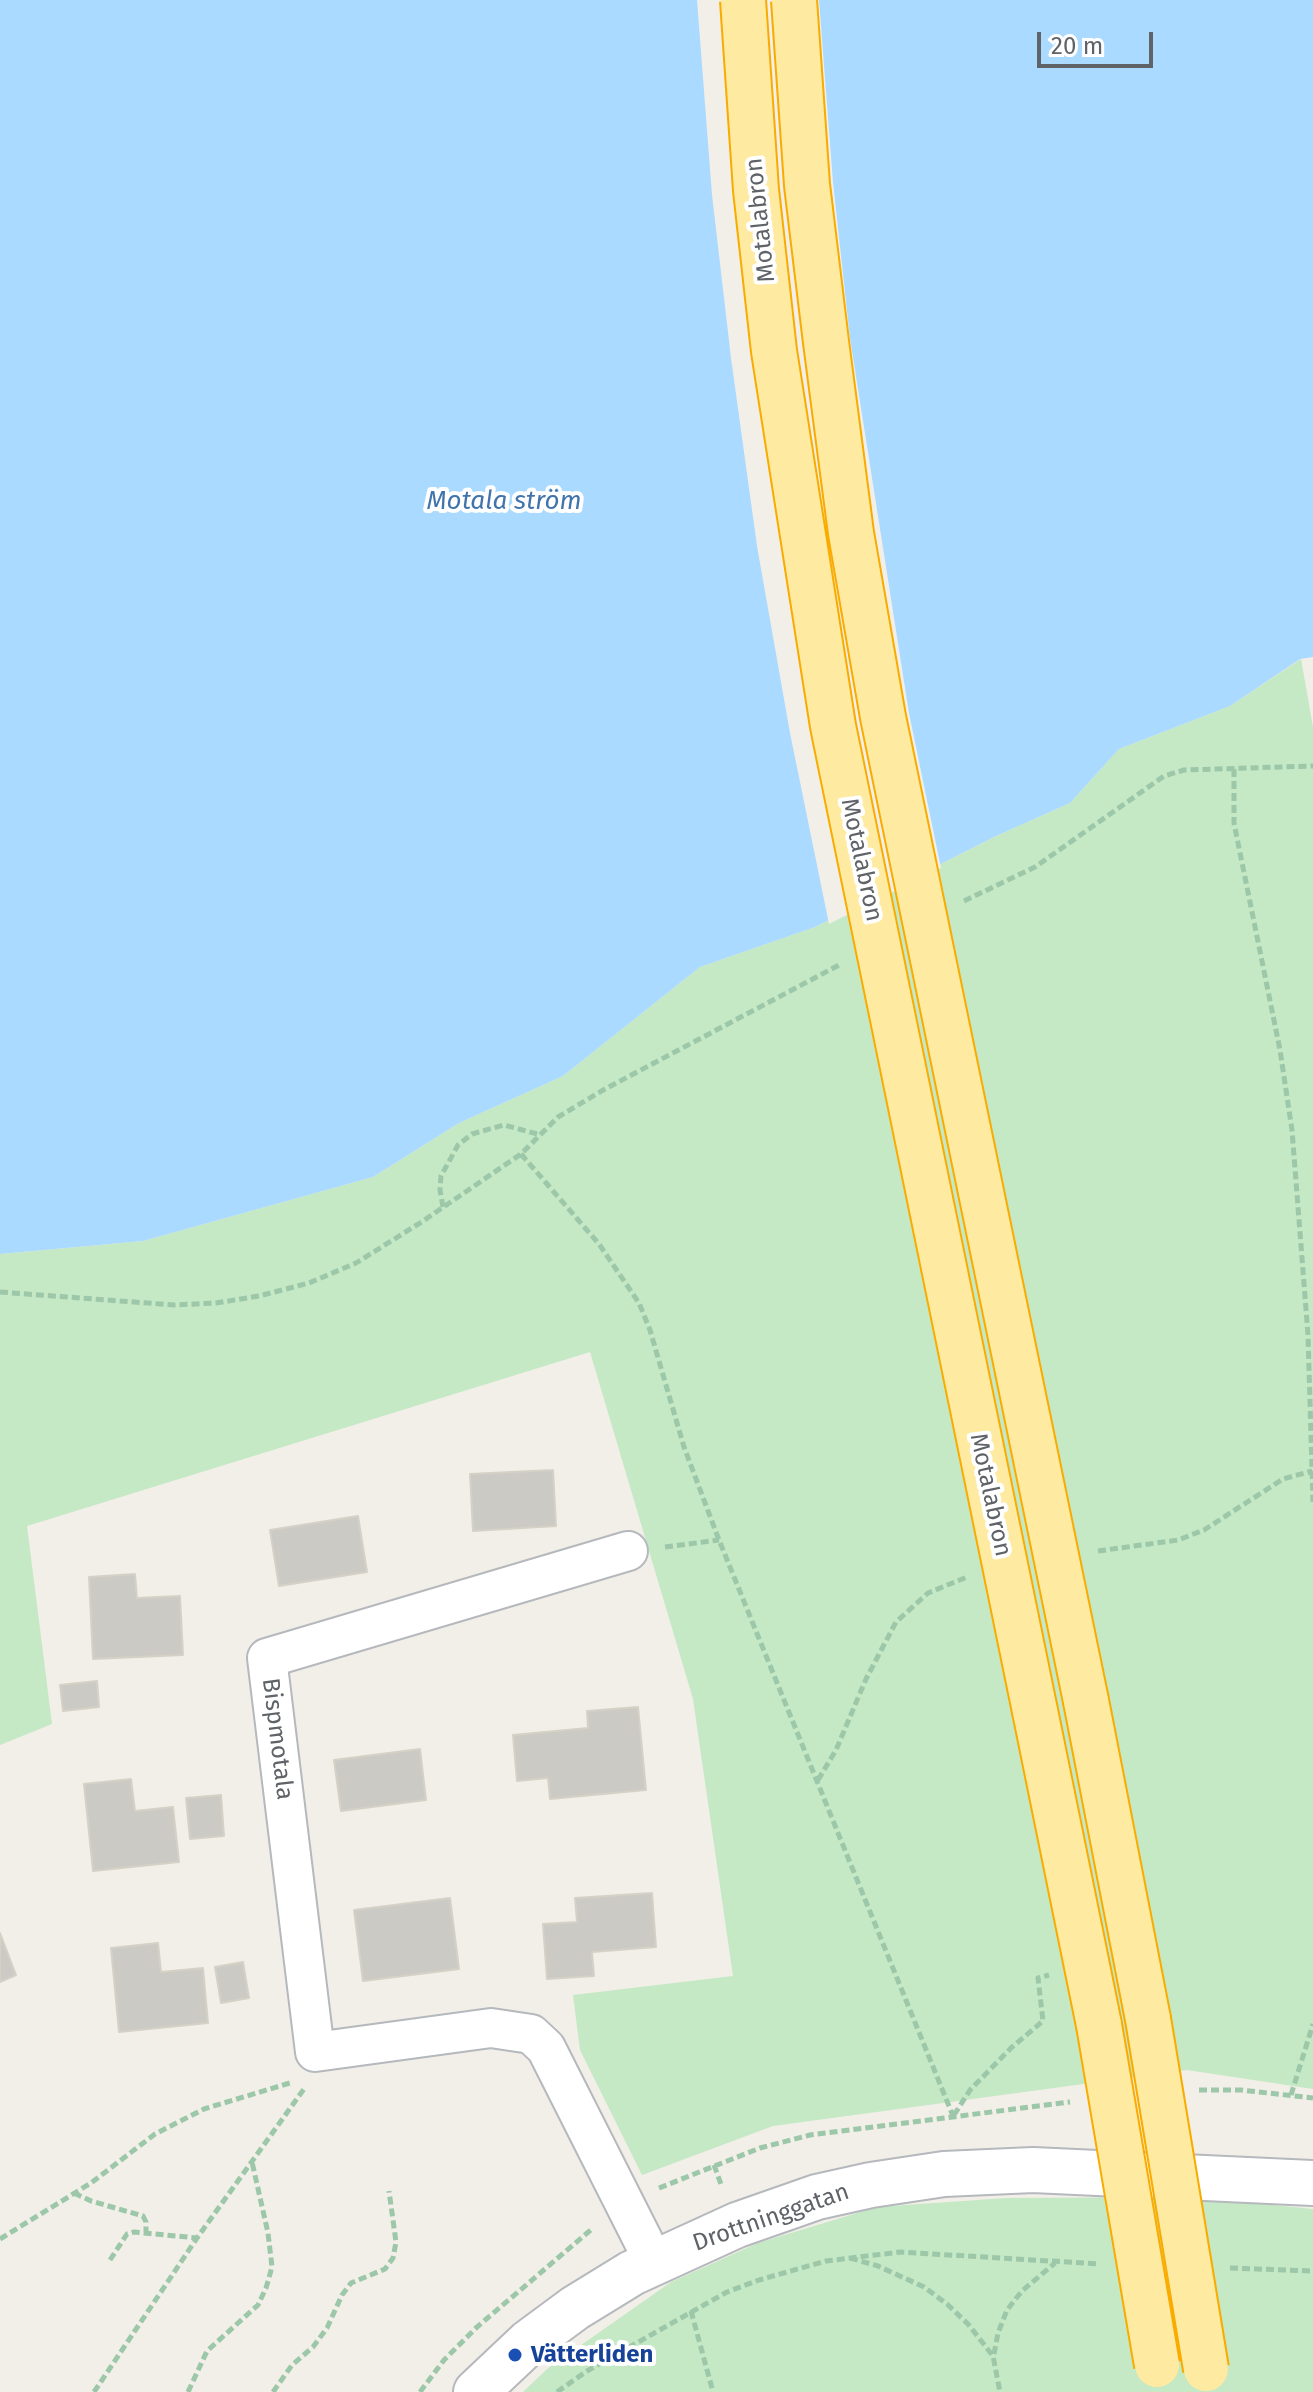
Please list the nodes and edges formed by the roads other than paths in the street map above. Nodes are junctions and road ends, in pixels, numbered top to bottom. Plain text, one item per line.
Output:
1 (743, 0) edge
2 (794, 0) edge
3 (628, 1551) road end
4 (1310, 2184) edge
5 (654, 2262) junction
6 (1158, 2379) edge
7 (1207, 2380) edge
8 (476, 2392) edge

1 - 6 highway, Motalabron, bridge
2 - 7 highway, Motalabron, bridge
3 - 5 street, Bispmotala
4 - 5 street, Drottninggatan
5 - 8 street, Drottninggatan

